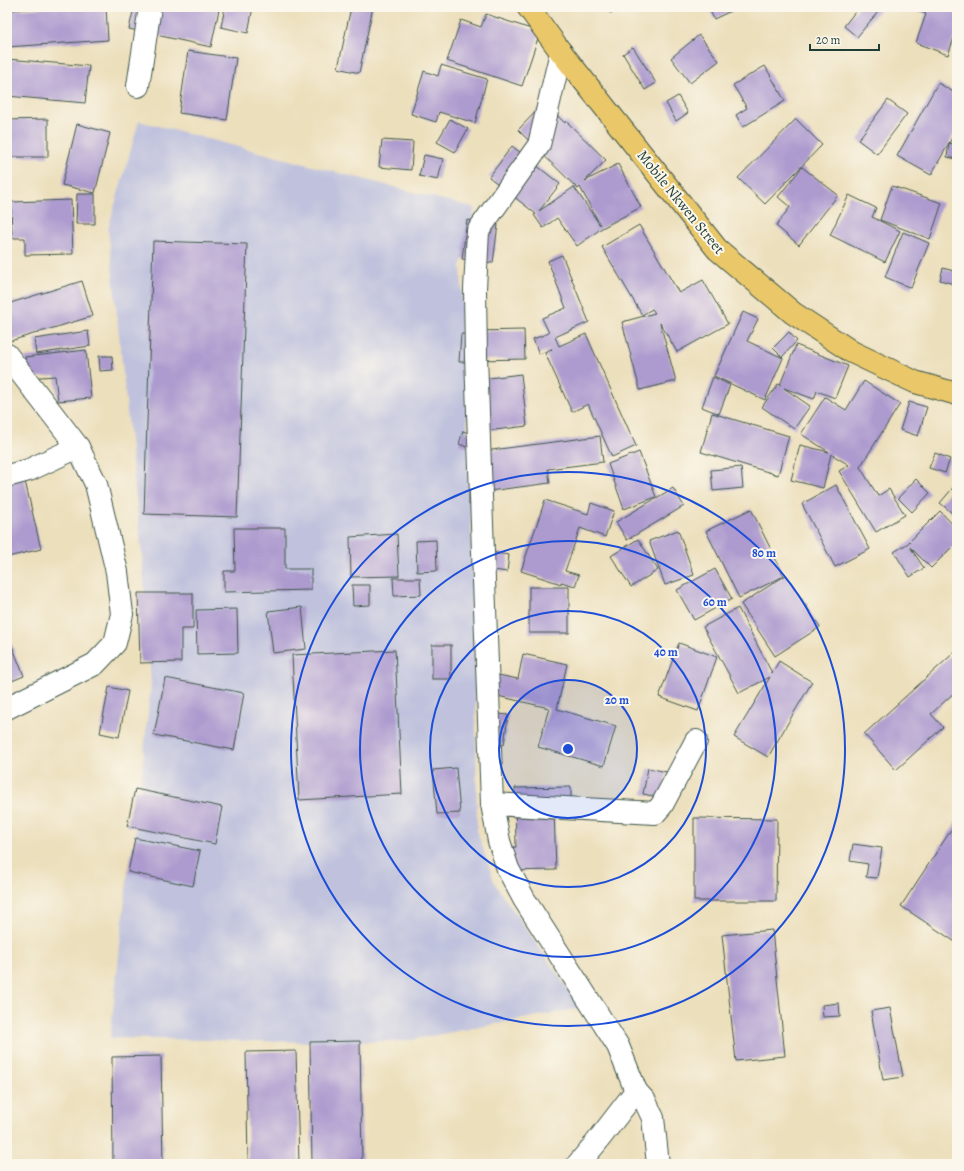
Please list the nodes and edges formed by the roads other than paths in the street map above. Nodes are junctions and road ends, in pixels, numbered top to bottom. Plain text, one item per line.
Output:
1 (150, 7) edge
2 (528, 7) edge
3 (561, 52) junction
4 (138, 86) dead end
5 (7, 355) edge
6 (957, 394) edge
7 (78, 447) junction
8 (7, 476) edge
9 (7, 708) edge
10 (696, 741) dead end
11 (492, 804) junction
12 (636, 1091) junction
13 (578, 1164) edge
14 (658, 1164) edge

1 - 4 street
2 - 3 highway, Mobile Nkwen Street
3 - 6 highway, Mobile Nkwen Street
3 - 11 street
5 - 7 street
7 - 8 street
7 - 9 street
10 - 11 street
11 - 12 street
12 - 13 street
12 - 14 street

